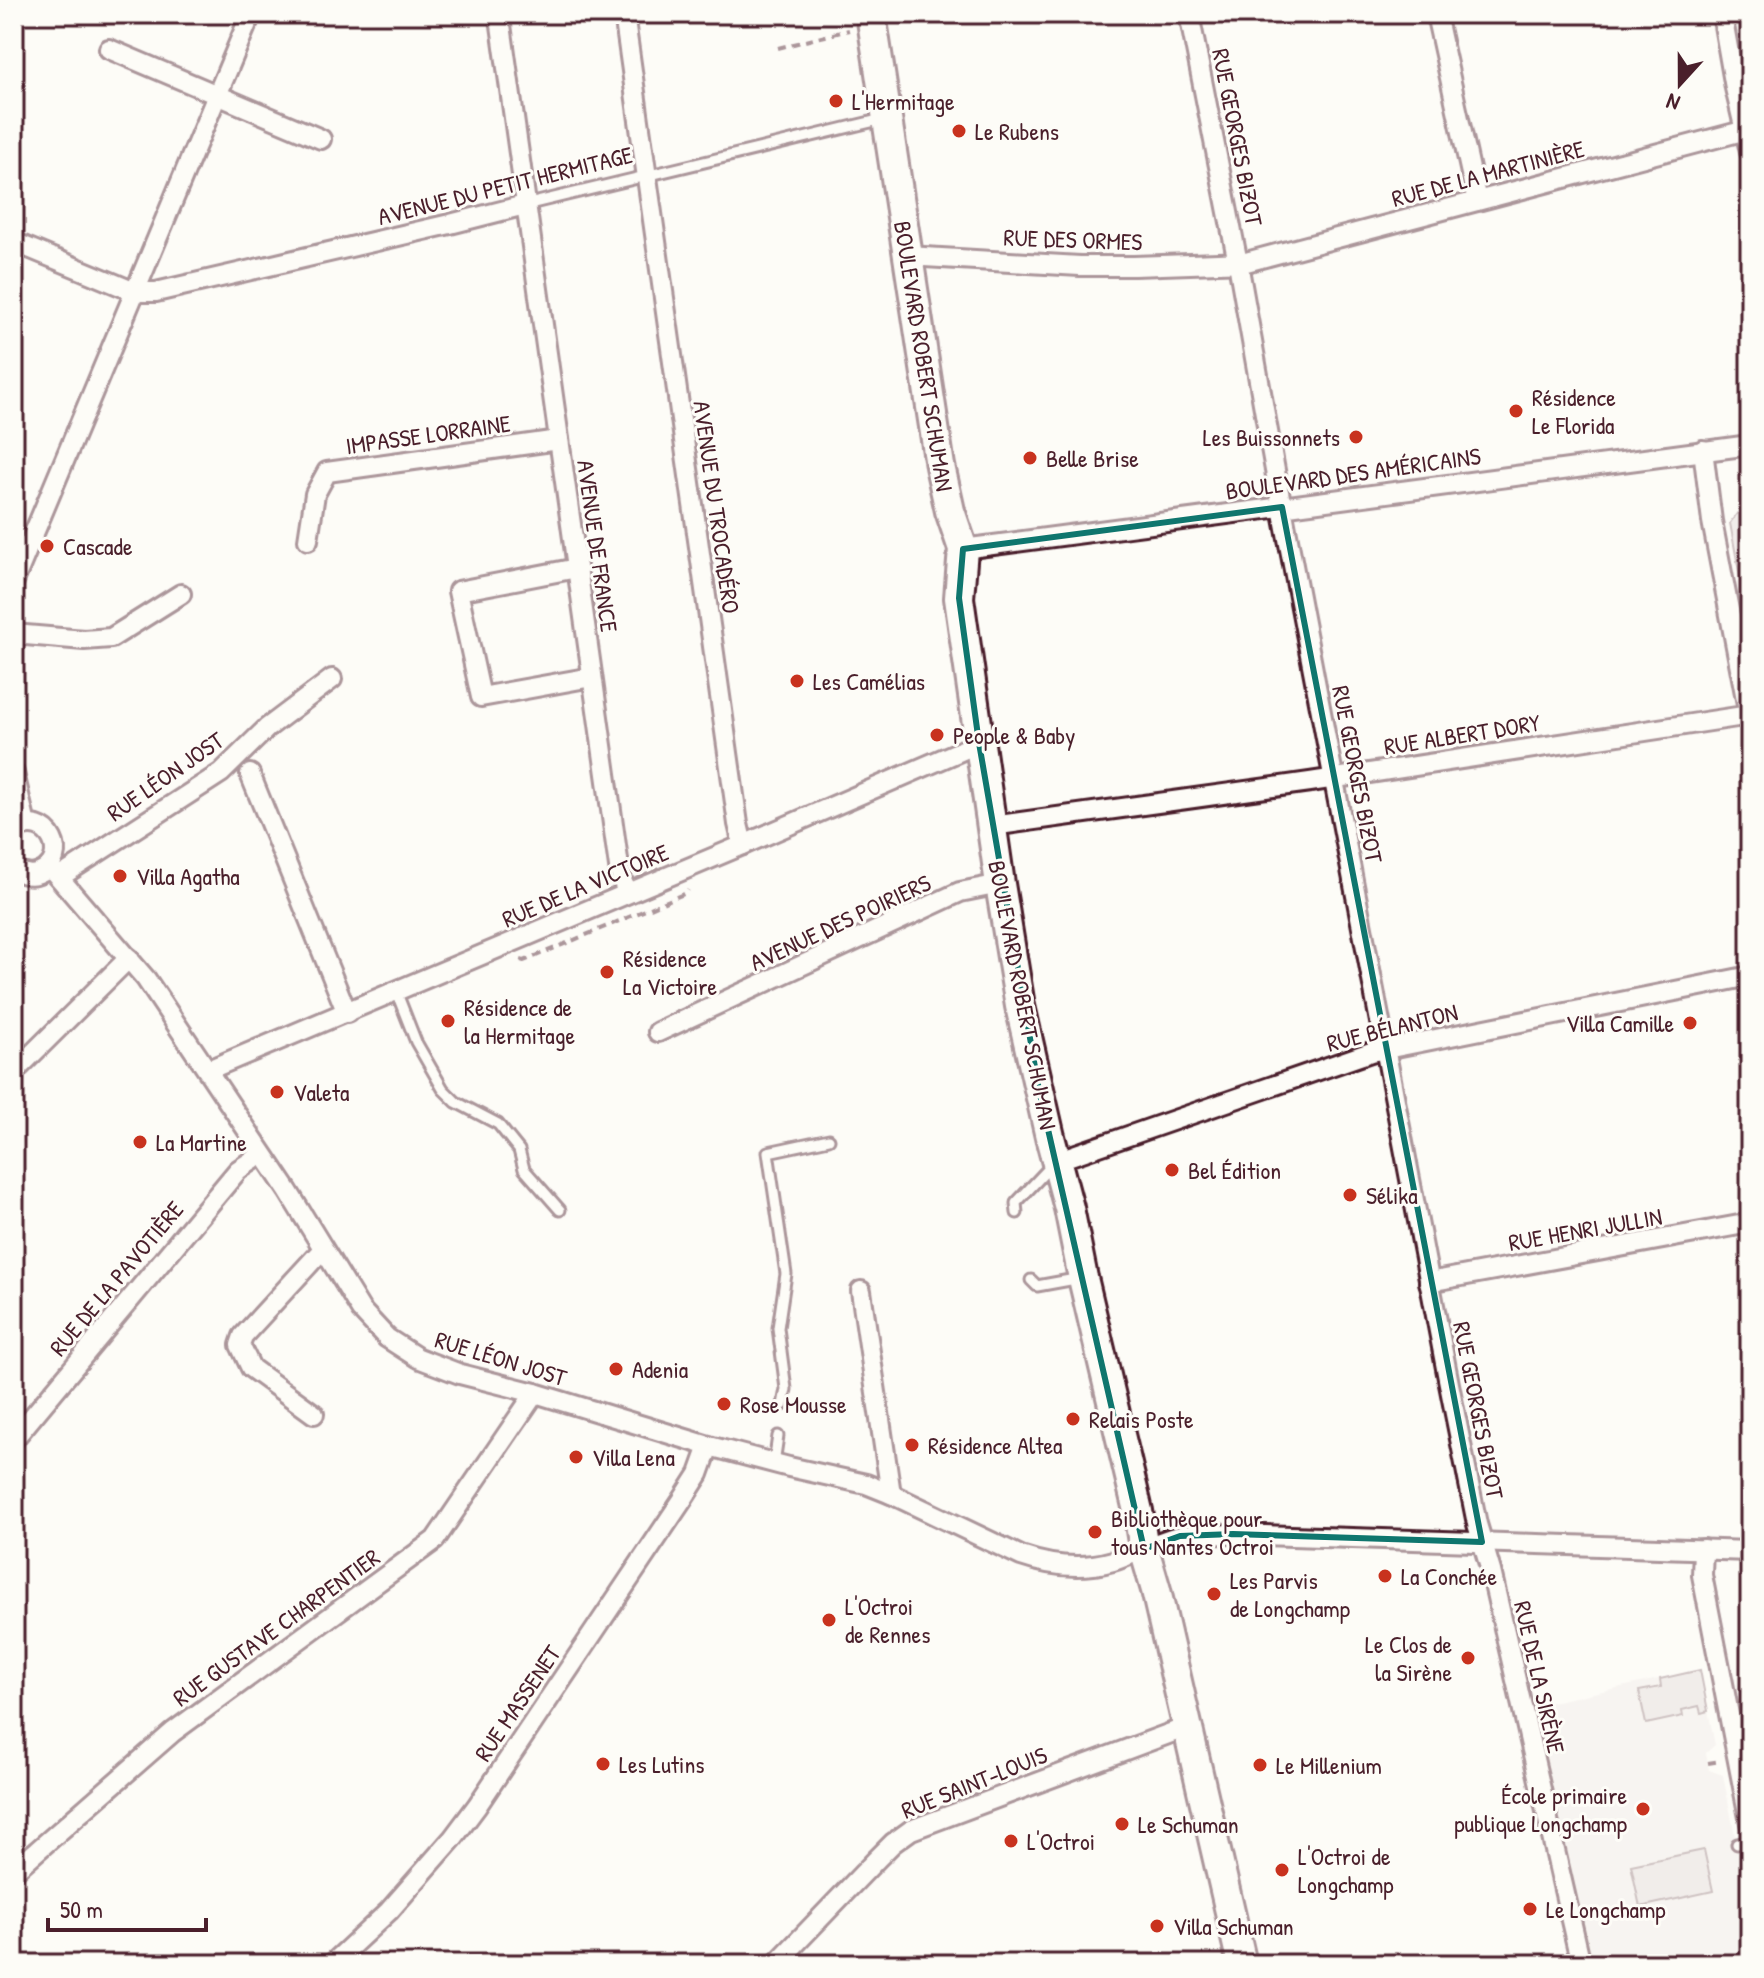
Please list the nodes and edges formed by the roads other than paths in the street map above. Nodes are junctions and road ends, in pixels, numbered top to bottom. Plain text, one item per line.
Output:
1 (251, 14) edge
2 (624, 14) edge
3 (1189, 14) edge
4 (1436, 14) edge
5 (1722, 14) edge
6 (500, 18) dead end
7 (860, 22) edge
8 (109, 49) dead end
9 (217, 96) junction
10 (886, 118) junction
11 (1748, 130) edge
12 (321, 139) dead end
13 (1750, 152) edge
14 (647, 175) junction
15 (1477, 201) junction
16 (525, 205) junction
17 (14, 242) edge
18 (907, 256) junction
19 (1238, 263) junction
20 (135, 292) junction
21 (559, 440) junction
22 (1750, 445) edge
23 (1703, 450) junction
24 (1282, 507) junction
25 (308, 540) dead end
26 (963, 549) junction
27 (577, 568) junction
28 (14, 581) edge
29 (181, 594) dead end
30 (14, 634) edge
31 (592, 677) junction
32 (332, 679) dead end
33 (1750, 717) edge
34 (979, 743) junction
35 (14, 773) edge
36 (250, 774) dead end
37 (1334, 778) junction
38 (992, 826) junction
39 (20, 828) edge
40 (743, 845) junction
41 (14, 869) edge
42 (54, 871) junction
43 (1000, 884) junction
44 (627, 893) junction
45 (129, 958) junction
46 (1750, 976) edge
47 (396, 991) junction
48 (347, 1013) junction
49 (658, 1032) dead end
50 (1386, 1049) junction
51 (208, 1070) junction
52 (14, 1072) edge
53 (829, 1139) dead end
54 (262, 1154) junction
55 (1056, 1161) junction
56 (560, 1210) dead end
57 (1017, 1213) dead end
58 (1750, 1223) edge
59 (323, 1249) junction
60 (1083, 1278) junction
61 (1031, 1280) dead end
62 (1429, 1282) junction
63 (861, 1291) dead end
64 (535, 1393) junction
65 (783, 1405) dead end
66 (314, 1414) dead end
67 (778, 1436) dead end
68 (14, 1439) edge
69 (709, 1446) junction
70 (774, 1463) junction
71 (891, 1494) junction
72 (1482, 1542) junction
73 (1144, 1549) junction
74 (1703, 1549) junction
75 (1750, 1551) edge
76 (1187, 1727) junction
77 (1750, 1823) edge
78 (1750, 1841) edge
79 (1737, 1844) dead end
80 (14, 1871) edge
81 (332, 1964) edge
82 (776, 1964) edge
83 (1242, 1964) edge
84 (1581, 1964) edge

1 - 9 street
2 - 14 street, AVENUE DU TROCADÉRO
3 - 19 street, RUE GEORGES BIZOT
4 - 15 street
5 - 11 street
6 - 16 street, AVENUE DE FRANCE
7 - 10 main road, BOULEVARD ROBERT SCHUMAN
8 - 9 street
9 - 12 street
9 - 20 street
10 - 14 lane, AVENUE DU PETIT HERMITAGE
10 - 18 main road, BOULEVARD ROBERT SCHUMAN
11 - 13 street
11 - 15 street, RUE DE LA MARTINIÈRE
14 - 16 lane, AVENUE DU PETIT HERMITAGE
14 - 40 street, AVENUE DU TROCADÉRO
15 - 19 street, RUE DE LA MARTINIÈRE
16 - 20 street, AVENUE DU PETIT HERMITAGE
16 - 21 street, AVENUE DE FRANCE
17 - 20 street
18 - 19 street, RUE DES ORMES
18 - 26 main road, BOULEVARD ROBERT SCHUMAN
19 - 24 street, RUE GEORGES BIZOT
20 - 28 street
21 - 25 street, IMPASSE LORRAINE
21 - 27 street, AVENUE DE FRANCE
22 - 23 street, BOULEVARD DES AMÉRICAINS
23 - 24 street, BOULEVARD DES AMÉRICAINS
23 - 33 street
24 - 26 street, BOULEVARD DES AMÉRICAINS
24 - 37 street, RUE GEORGES BIZOT
26 - 34 main road, BOULEVARD ROBERT SCHUMAN
27 - 31 street, AVENUE DE FRANCE
27 - 31 street
29 - 30 street
31 - 44 street, AVENUE DE FRANCE
32 - 42 street, RUE LÉON JOST
33 - 37 street, RUE ALBERT DORY
34 - 38 main road, BOULEVARD ROBERT SCHUMAN
34 - 40 street, RUE DE LA VICTOIRE
35 - 39 street
36 - 48 street
37 - 38 street, RUE ALBERT DORY
37 - 50 street, RUE GEORGES BIZOT
38 - 43 main road, BOULEVARD ROBERT SCHUMAN
39 - 42 street
40 - 44 street, RUE DE LA VICTOIRE
41 - 42 street
42 - 45 street, RUE LÉON JOST
43 - 49 street, AVENUE DES POIRIERS
43 - 55 main road, BOULEVARD ROBERT SCHUMAN
44 - 47 street, RUE DE LA VICTOIRE
45 - 51 street, RUE LÉON JOST
45 - 52 street
46 - 50 street, RUE BÉLANTON
47 - 48 street, RUE DE LA VICTOIRE
47 - 56 lane
48 - 51 street, RUE DE LA VICTOIRE
50 - 55 street, RUE BÉLANTON
50 - 62 street, RUE GEORGES BIZOT
51 - 54 street, RUE LÉON JOST
53 - 65 lane
54 - 59 street, RUE LÉON JOST
54 - 68 street, RUE DE LA PAVOTIÈRE
55 - 57 lane
55 - 60 main road, BOULEVARD ROBERT SCHUMAN
58 - 62 street, RUE HENRI JULLIN
59 - 64 street, RUE LÉON JOST
59 - 66 street
60 - 61 lane
60 - 73 main road, BOULEVARD ROBERT SCHUMAN
62 - 72 street, RUE GEORGES BIZOT
63 - 71 street
64 - 69 street, RUE LÉON JOST
64 - 80 street, RUE GUSTAVE CHARPENTIER
67 - 70 lane
69 - 70 street, RUE LÉON JOST
69 - 81 street, RUE MASSENET
70 - 71 street, RUE LÉON JOST
71 - 73 street, RUE LÉON JOST
72 - 73 street, RUE LÉON JOST
72 - 74 street, RUE LÉON JOST
72 - 84 street, RUE DE LA SIRÈNE
73 - 76 main road, BOULEVARD ROBERT SCHUMAN
74 - 75 street, RUE LÉON JOST
74 - 77 street
76 - 82 street, RUE SAINT-LOUIS
76 - 83 main road, BOULEVARD ROBERT SCHUMAN
78 - 79 lane

